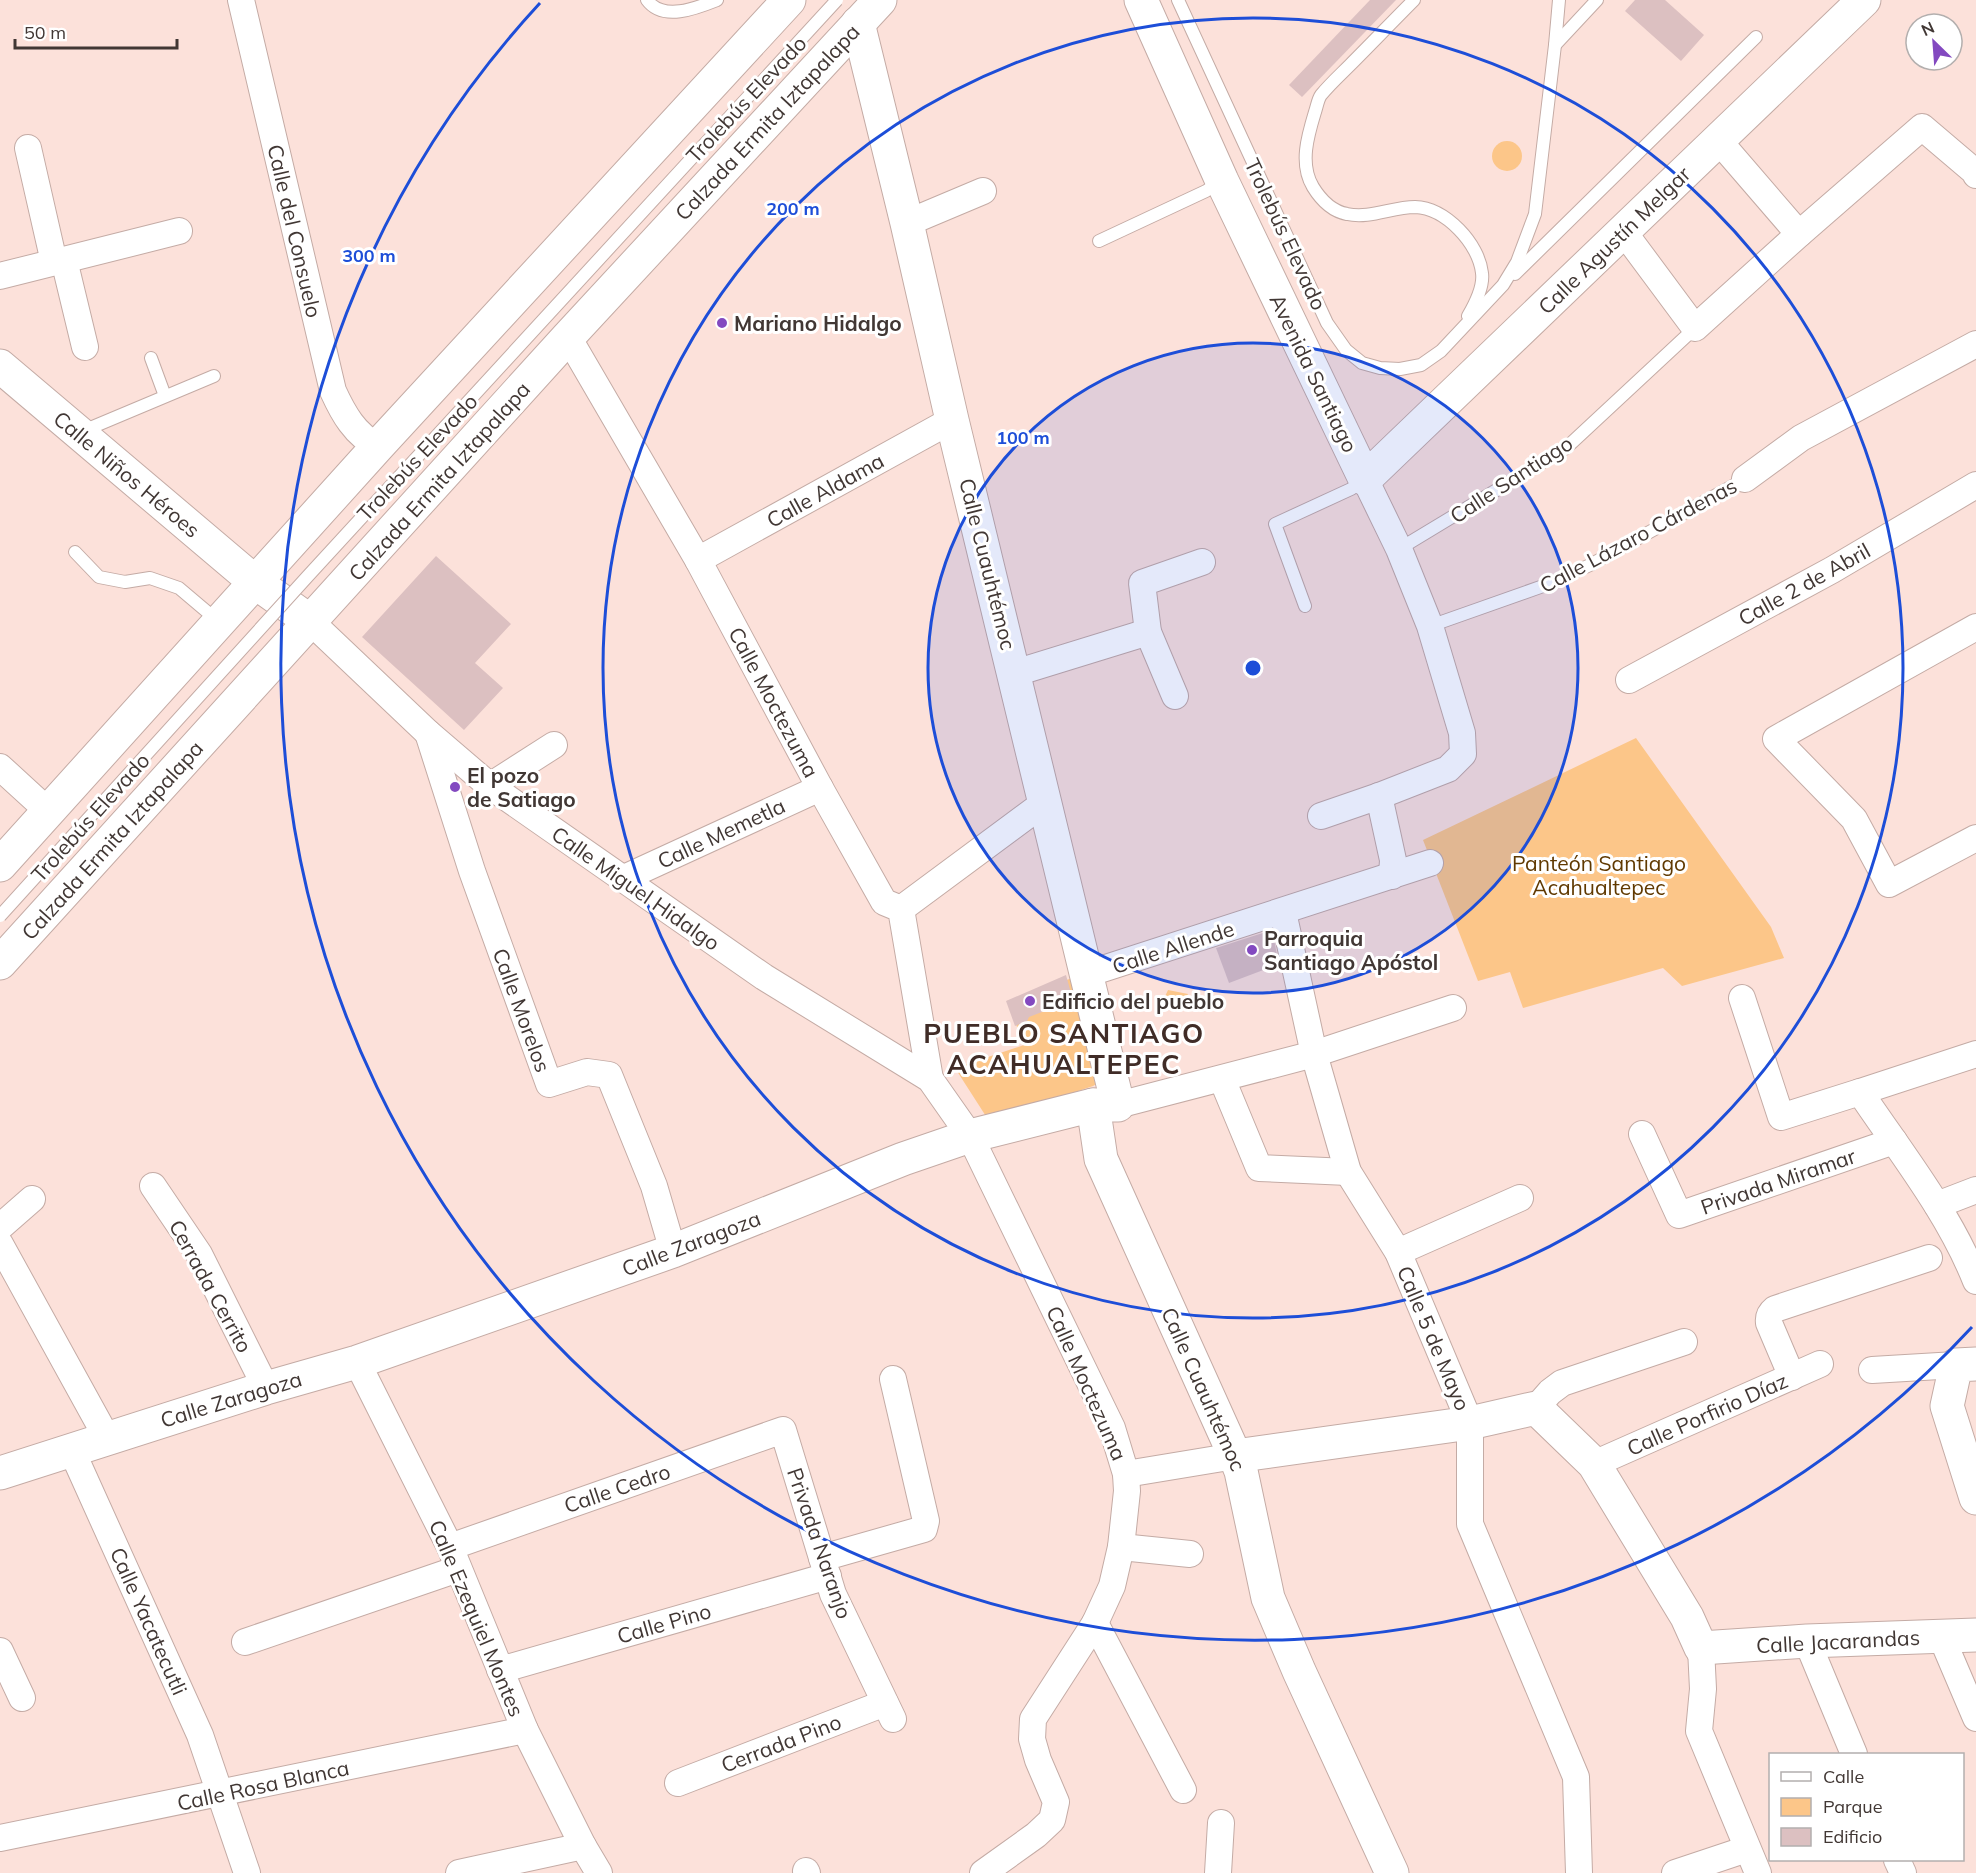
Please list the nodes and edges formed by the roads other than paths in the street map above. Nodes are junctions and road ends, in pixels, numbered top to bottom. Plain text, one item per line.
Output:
1 (241, 0) edge
2 (647, 0) edge
3 (717, 0) edge
4 (789, 0) edge
5 (880, 0) edge
6 (1140, 0) edge
7 (1178, 0) edge
8 (1414, 0) edge
9 (1558, 0) edge
10 (1597, 0) edge
11 (1864, 0) edge
12 (687, 5) edge
13 (847, 12) edge
14 (1756, 37) dead end
15 (1556, 45) junction
16 (1718, 140) junction
17 (28, 148) dead end
18 (1976, 173) edge
19 (1222, 181) junction
20 (983, 191) dead end
21 (908, 223) junction
22 (179, 231) dead end
23 (1623, 231) junction
24 (1799, 234) junction
25 (1100, 241) dead end
26 (59, 261) junction
27 (0, 276) edge
28 (1503, 285) junction
29 (1695, 328) junction
30 (1456, 334) junction
31 (568, 337) junction
32 (1976, 344) edge
33 (85, 346) dead end
34 (151, 358) dead end
35 (0, 366) edge
36 (214, 376) dead end
37 (165, 396) junction
38 (952, 420) junction
39 (79, 433) junction
40 (378, 446) junction
41 (1365, 479) junction
42 (1745, 479) joint
43 (1976, 485) edge
44 (1399, 549) junction
45 (75, 552) dead end
46 (699, 560) junction
47 (1202, 562) dead end
48 (255, 582) junction
49 (1305, 606) dead end
50 (218, 622) junction
51 (311, 622) junction
52 (1430, 626) junction
53 (1976, 627) edge
54 (1148, 632) junction
55 (1015, 673) junction
56 (1629, 680) dead end
57 (1175, 696) dead end
58 (428, 733) junction
59 (554, 745) dead end
60 (7, 773) edge
61 (490, 786) junction
62 (820, 788) junction
63 (1379, 796) junction
64 (1044, 803) junction
65 (48, 811) junction
66 (1321, 816) dead end
67 (1976, 838) edge
68 (1430, 863) dead end
69 (0, 865) edge
70 (1392, 876) junction
71 (622, 879) junction
72 (901, 909) junction
73 (1283, 912) junction
74 (0, 916) edge
75 (0, 963) edge
76 (1087, 974) junction
77 (1742, 998) dead end
78 (1453, 1008) dead end
79 (1314, 1054) junction
80 (1976, 1054) edge
81 (1222, 1078) junction
82 (930, 1079) junction
83 (1860, 1092) junction
84 (1105, 1105) junction
85 (1642, 1134) dead end
86 (970, 1136) junction
87 (1894, 1141) junction
88 (1348, 1172) junction
89 (153, 1186) dead end
90 (1976, 1190) edge
91 (1520, 1198) dead end
92 (32, 1199) dead end
93 (1937, 1205) junction
94 (0, 1227) edge
95 (0, 1244) edge
96 (674, 1251) junction
97 (1398, 1252) junction
98 (1929, 1258) dead end
99 (1976, 1281) edge
100 (1684, 1342) dead end
101 (357, 1362) junction
102 (1820, 1364) dead end
103 (1966, 1364) edge
104 (1872, 1370) dead end
105 (1792, 1377) junction
106 (892, 1379) dead end
107 (266, 1388) junction
108 (1536, 1408) junction
109 (1470, 1423) junction
110 (783, 1430) joint
111 (107, 1438) junction
112 (72, 1451) junction
113 (1235, 1456) junction
114 (1594, 1464) junction
115 (0, 1473) edge
116 (1126, 1474) junction
117 (1976, 1498) edge
118 (1121, 1547) junction
119 (1190, 1554) dead end
120 (454, 1558) junction
121 (825, 1567) junction
122 (1095, 1623) junction
123 (1976, 1635) edge
124 (1941, 1636) junction
125 (1807, 1641) junction
126 (245, 1642) dead end
127 (1701, 1648) junction
128 (0, 1651) edge
129 (500, 1670) junction
130 (22, 1698) dead end
131 (889, 1711) joint
132 (1976, 1718) edge
133 (525, 1730) junction
134 (1853, 1753) edge
135 (678, 1783) dead end
136 (1183, 1790) dead end
137 (221, 1794) junction
138 (1221, 1823) dead end
139 (0, 1838) edge
140 (583, 1846) junction
141 (1747, 1849) junction
142 (247, 1873) edge
143 (459, 1873) edge
144 (599, 1873) edge
145 (983, 1873) edge
146 (1218, 1873) edge
147 (1392, 1873) edge
148 (1580, 1873) edge
149 (1675, 1873) edge
150 (1758, 1873) edge

1 - 40 street, Calle del Consuelo
2 - 12 lane
3 - 12 lane
4 - 40 street
5 - 13 street, Calzada Ermita Iztapalapa
6 - 19 street, Avenida Santiago
7 - 30 lane, Trolebús Elevado
8 - 30 lane, Trolebús Elevado
9 - 15 lane, Trolebús Elevado
10 - 15 lane
11 - 16 street, Calle Agustín Melgar
13 - 21 street, Calle Cuauhtémoc
13 - 31 street, Calzada Ermita Iztapalapa
13 - 74 lane, Trolebús Elevado, bridge
14 - 28 lane
15 - 28 lane, Trolebús Elevado
16 - 23 street, Calle Agustín Melgar
16 - 24 street
17 - 26 street
18 - 24 street, Calle Santiago
19 - 25 lane
19 - 41 street, Avenida Santiago
20 - 21 street
21 - 38 street, Calle Cuauhtémoc
22 - 26 street
23 - 29 street
23 - 41 street, Calle Agustín Melgar
24 - 29 street, Calle Santiago
26 - 27 street
26 - 33 street
28 - 30 lane, Trolebús Elevado
29 - 44 lane, Calle Santiago
31 - 46 street, Calle Moctezuma
31 - 51 street, Calzada Ermita Iztapalapa
32 - 42 street
34 - 37 lane
35 - 39 street, Calle Niños Héroes
36 - 37 lane
37 - 39 lane
38 - 46 street, Calle Aldama
38 - 55 street, Calle Cuauhtémoc
39 - 48 street, Calle Niños Héroes
40 - 48 street
41 - 44 street, Avenida Santiago
41 - 49 lane
42 - 52 lane, Calle Lázaro Cárdenas
43 - 56 street, Calle 2 de Abril
44 - 52 street, Avenida Santiago
45 - 50 lane
46 - 62 street, Calle Moctezuma
47 - 54 street
48 - 50 street
48 - 51 street, Calle Niños Héroes
50 - 65 street
51 - 58 street, Calle Miguel Hidalgo
51 - 75 street, Calzada Ermita Iztapalapa
52 - 63 street, Avenida Santiago
53 - 67 street
54 - 55 street
54 - 57 street
55 - 64 street, Calle Cuauhtémoc
58 - 61 street, Calle Miguel Hidalgo
58 - 96 street, Calle Morelos
59 - 61 street
60 - 65 street
61 - 71 street, Calle Miguel Hidalgo
62 - 71 street, Calle Memetla
62 - 72 street, Calle Moctezuma
63 - 66 street
63 - 70 street
64 - 72 street
64 - 76 street, Calle Cuauhtémoc
65 - 69 street
68 - 70 street, Calle Allende
70 - 73 street, Calle Allende
71 - 82 street, Calle Miguel Hidalgo
72 - 82 street
73 - 76 street, Calle Allende
73 - 79 street, Calle 5 de Mayo
76 - 84 street, Calle Cuauhtémoc
77 - 83 street
78 - 79 street, Calle Zaragoza
79 - 81 street, Calle Zaragoza
79 - 88 street, Calle 5 de Mayo
80 - 83 street
81 - 84 street, Calle Zaragoza
81 - 88 street
82 - 86 street, Calle Miguel Hidalgo
83 - 87 street
84 - 86 street, Calle Zaragoza
84 - 113 street, Calle Cuauhtémoc
85 - 87 street, Privada Miramar
86 - 96 street, Calle Zaragoza
86 - 116 street, Calle Moctezuma
87 - 93 street
88 - 97 street, Calle 5 de Mayo
89 - 107 street, Cerrada Cerrito
90 - 93 street
91 - 97 street
92 - 94 street
93 - 99 street
95 - 111 street
96 - 101 street, Calle Zaragoza
97 - 109 street, Calle 5 de Mayo
98 - 105 street
100 - 108 street
101 - 107 street, Calle Zaragoza
101 - 120 street, Calle Ezequiel Montes
102 - 105 street, Calle Porfirio Díaz
103 - 104 street
103 - 117 street
105 - 114 street, Calle Porfirio Díaz
106 - 121 street, Calle Pino
107 - 111 street, Calle Zaragoza
108 - 109 street
108 - 114 street
109 - 113 street
109 - 148 street, Calle 5 de Mayo
110 - 120 street, Calle Cedro
110 - 121 street, Privada Naranjo
111 - 112 street, Calle Zaragoza
112 - 115 street, Calle Zaragoza
112 - 137 street, Calle Yacatecutli
113 - 116 street
113 - 147 street, Calle Cuauhtémoc
114 - 127 street
116 - 118 street, Calle Moctezuma
118 - 119 street
118 - 122 street, Calle Moctezuma
120 - 126 street, Calle Cedro
120 - 129 street, Calle Ezequiel Montes
121 - 129 street, Calle Pino
121 - 131 street, Privada Naranjo
122 - 136 street
122 - 145 street, Calle Moctezuma
123 - 124 street, Calle Jacarandas
124 - 125 street, Calle Jacarandas
124 - 132 street
125 - 127 street, Calle Jacarandas
125 - 134 street
127 - 141 street
128 - 130 street
129 - 133 street, Calle Ezequiel Montes
131 - 135 street, Cerrada Pino
133 - 137 street, Calle Rosa Blanca
133 - 140 street, Calle Ezequiel Montes
137 - 139 street, Calle Rosa Blanca
137 - 142 street, Calle Yacatecutli
138 - 146 street
140 - 143 street
140 - 144 street, Calle Ezequiel Montes
141 - 149 street
141 - 150 street

